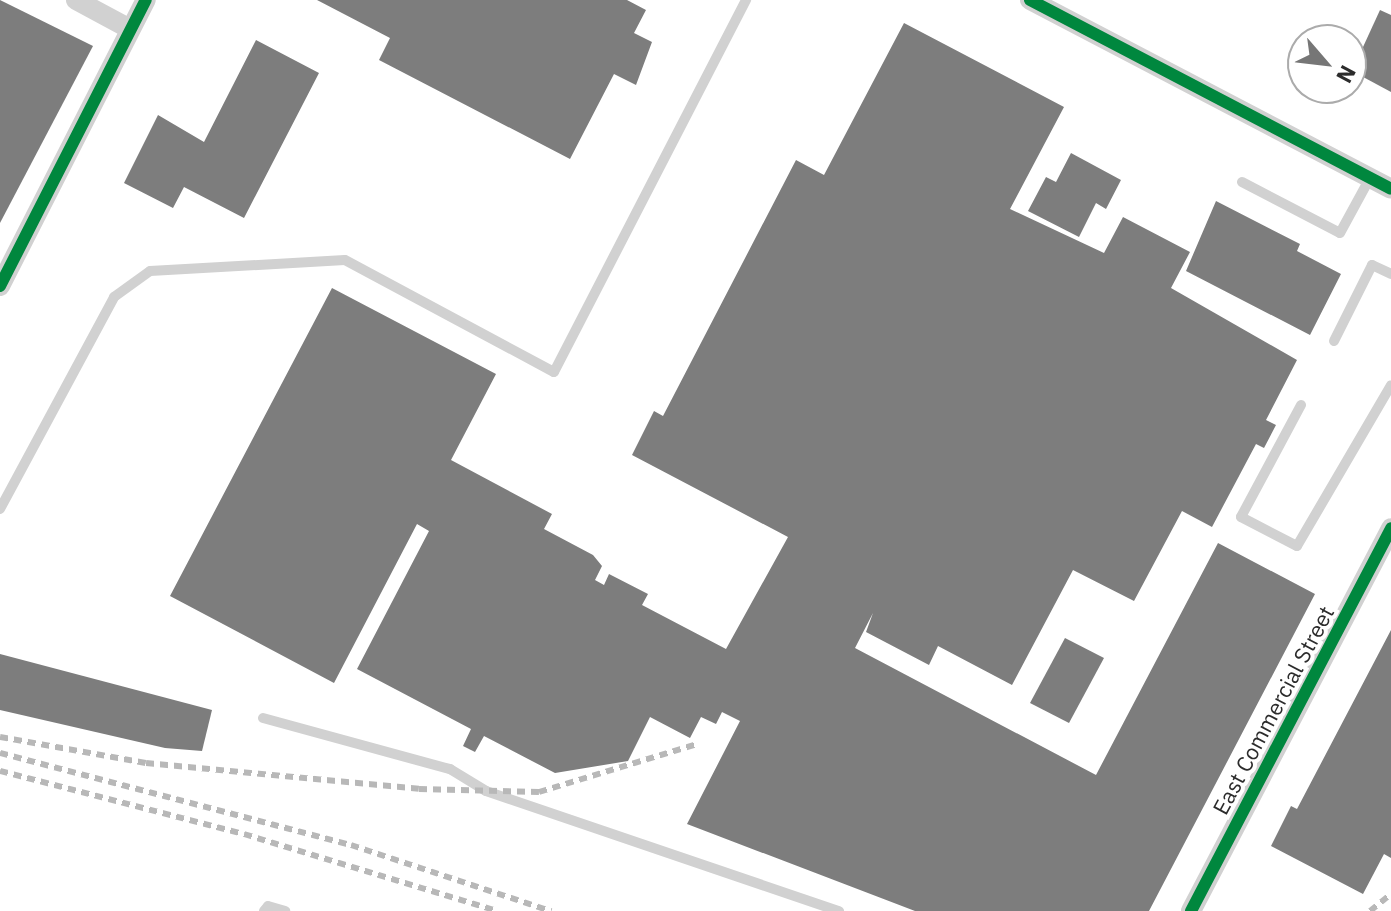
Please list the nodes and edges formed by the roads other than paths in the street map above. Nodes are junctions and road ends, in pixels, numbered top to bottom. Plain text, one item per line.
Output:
1 (76, 0) edge
2 (146, 0) edge
3 (746, 0) edge
4 (1030, 0) edge
5 (130, 29) junction
6 (1370, 178) junction
7 (1242, 182) dead end
8 (1391, 189) edge
9 (1391, 274) edge
10 (1, 283) edge
11 (1334, 341) dead end
12 (1390, 388) edge
13 (1301, 405) dead end
14 (0, 509) edge
15 (1391, 528) edge
16 (263, 718) dead end
17 (264, 911) edge
18 (285, 911) edge
19 (839, 911) edge
20 (1191, 911) edge

1 - 5 street
2 - 5 street
3 - 14 lane
4 - 6 street
5 - 10 street
6 - 7 lane
6 - 8 street
9 - 11 lane
12 - 13 lane
15 - 20 street, East Commercial Street
16 - 19 lane
17 - 18 lane

